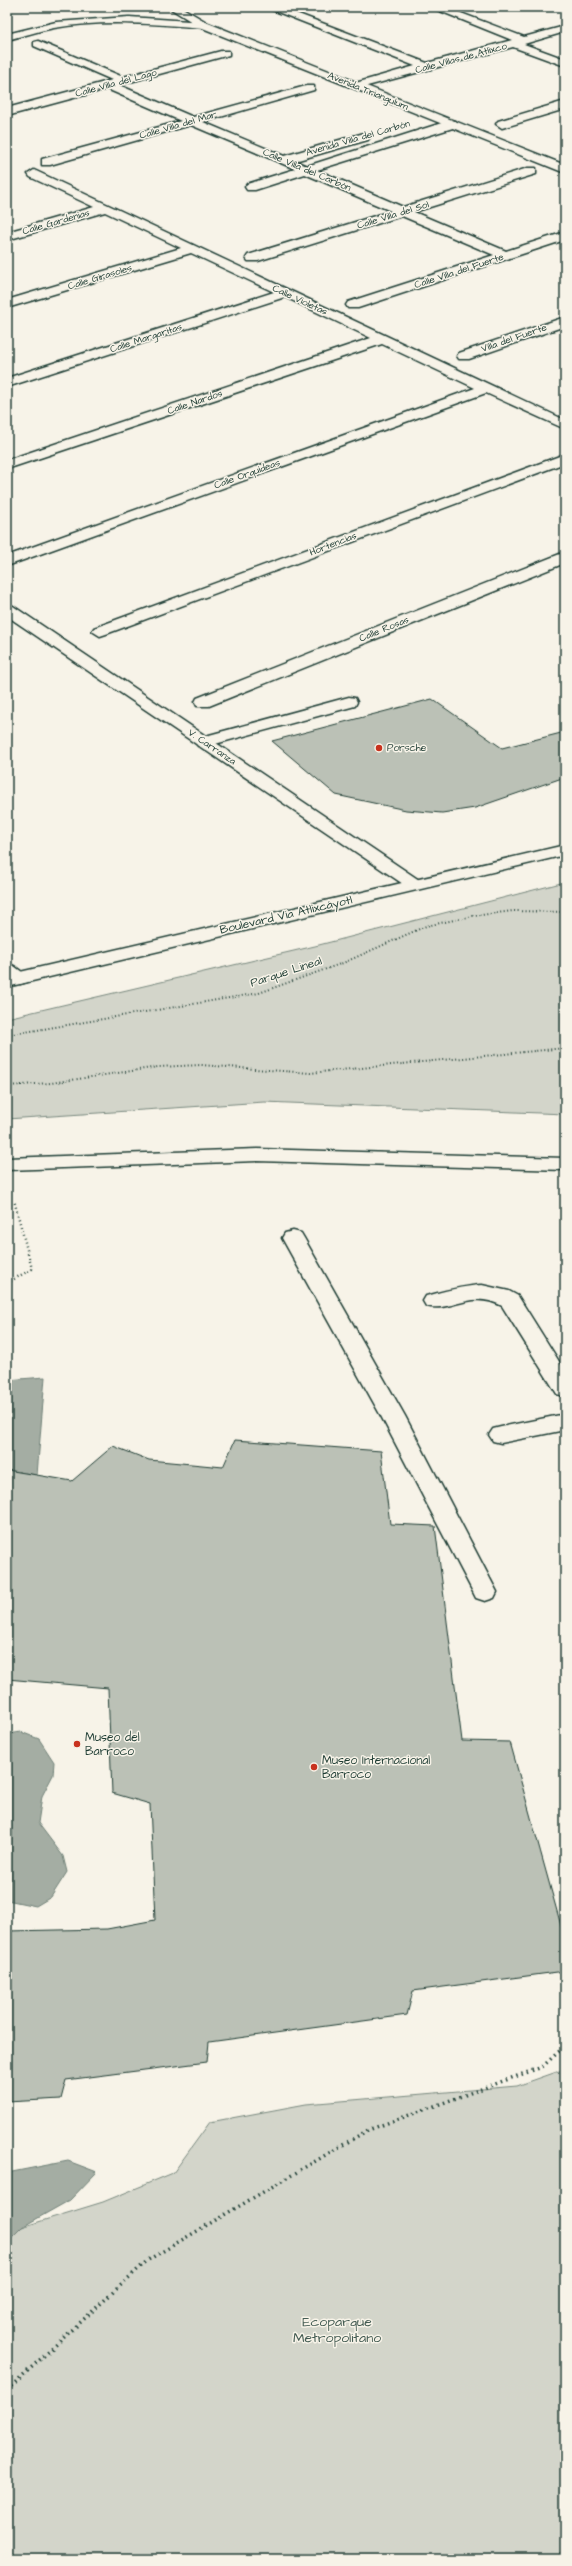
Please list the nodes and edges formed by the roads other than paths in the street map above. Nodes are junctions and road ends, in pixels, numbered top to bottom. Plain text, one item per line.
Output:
1 (173, 7) edge
2 (270, 7) edge
3 (437, 7) edge
4 (107, 9) dead end
5 (57, 22) junction
6 (204, 25) junction
7 (7, 27) edge
8 (565, 29) edge
9 (28, 30) junction
10 (7, 37) edge
11 (565, 40) edge
12 (518, 42) junction
13 (38, 44) dead end
14 (531, 50) junction
15 (225, 53) dead end
16 (565, 63) edge
17 (427, 67) junction
18 (451, 72) dead end
19 (123, 81) junction
20 (108, 85) junction
21 (356, 86) junction
22 (310, 88) dead end
23 (394, 88) dead end
24 (375, 94) junction
25 (565, 105) edge
26 (9, 111) edge
27 (432, 116) junction
28 (192, 121) junction
29 (417, 121) dead end
30 (452, 124) junction
31 (502, 124) dead end
32 (372, 134) dead end
33 (284, 160) junction
34 (46, 162) dead end
35 (565, 169) edge
36 (307, 170) junction
37 (532, 171) dead end
38 (34, 174) dead end
39 (251, 187) dead end
40 (106, 208) junction
41 (403, 211) junction
42 (7, 236) edge
43 (565, 236) edge
44 (192, 249) junction
45 (507, 256) junction
46 (253, 258) dead end
47 (285, 293) junction
48 (7, 304) edge
49 (352, 304) dead end
50 (565, 321) edge
51 (383, 339) junction
52 (464, 356) dead end
53 (7, 383) edge
54 (487, 388) junction
55 (565, 425) edge
56 (565, 458) edge
57 (7, 465) edge
58 (565, 557) edge
59 (7, 560) edge
60 (7, 609) edge
61 (100, 631) dead end
62 (203, 702) dead end
63 (350, 702) dead end
64 (204, 742) junction
65 (565, 850) edge
66 (416, 884) junction
67 (11, 976) edge
68 (7, 1164) edge
69 (565, 1164) edge
70 (293, 1238) dead end
71 (434, 1301) dead end
72 (565, 1389) edge
73 (565, 1422) edge
74 (501, 1435) dead end
75 (485, 1592) dead end

1 - 6 street, Avenida Triangulum
2 - 17 street
3 - 12 street
4 - 5 street
5 - 6 street
5 - 9 street
6 - 21 street, Avenida Triangulum
7 - 9 street
8 - 12 street, Calle Villas de Atlixco
9 - 10 street
11 - 14 street, Calle Villas de Atlixco
12 - 14 street
12 - 17 street, Calle Villas de Atlixco
13 - 19 street
14 - 16 street
14 - 18 street, Calle Villas de Atlixco
15 - 19 street, Calle Villa del Lago
17 - 21 street, Calle Villas de Atlixco
19 - 20 street, Calle Villa del Lago
20 - 26 street, Calle Villa del Lago
20 - 28 street, Calle Villa del Carbón
21 - 24 street, Avenida Triangulum
22 - 28 street, Calle Villa del Mar
23 - 24 street
24 - 27 street, Avenida Triangulum
25 - 31 street
27 - 29 street, Avenida Villa del Carbón
27 - 30 street, Avenida Triangulum
28 - 33 street, Calle Villa del Carbón
28 - 34 street, Calle Villa del Mar
30 - 35 street, Avenida Triangulum
30 - 36 street, Avenida Villa del Carbón
32 - 33 street, Avenida Villa del Carbón
33 - 36 street, Calle Villa del Carbón
36 - 39 street, Avenida Villa del Carbón
36 - 41 street, Calle Villa del Carbón
37 - 41 street, Calle Villa del Sol
38 - 40 street, Calle Violetas
40 - 42 street, Calle Gardenias
40 - 44 street, Calle Violetas
41 - 45 street, Calle Villa del Carbón
41 - 46 street, Calle Villa del Sol
43 - 45 street, Calle Villa del Fuerte
44 - 47 street, Calle Violetas
44 - 48 street, Calle Girasoles
45 - 49 street, Calle Villa del Fuerte
47 - 51 street, Calle Violetas
47 - 53 street, Calle Margaritas
50 - 52 street, Villa del Fuerte
51 - 54 street, Calle Violetas
51 - 57 street, Calle Nardos
54 - 55 street, Calle Violetas
54 - 59 street, Calle Orquídeas
56 - 61 street, Hortencias
58 - 62 street, Calle Rosas
60 - 64 street, V. Carranza
63 - 64 street
64 - 66 street, V. Carranza
65 - 66 street, Boulevard Vía Atlixcáyotl
66 - 67 street, Boulevard Vía Atlixcáyotl
68 - 69 street
70 - 75 street
71 - 72 street
73 - 74 street

